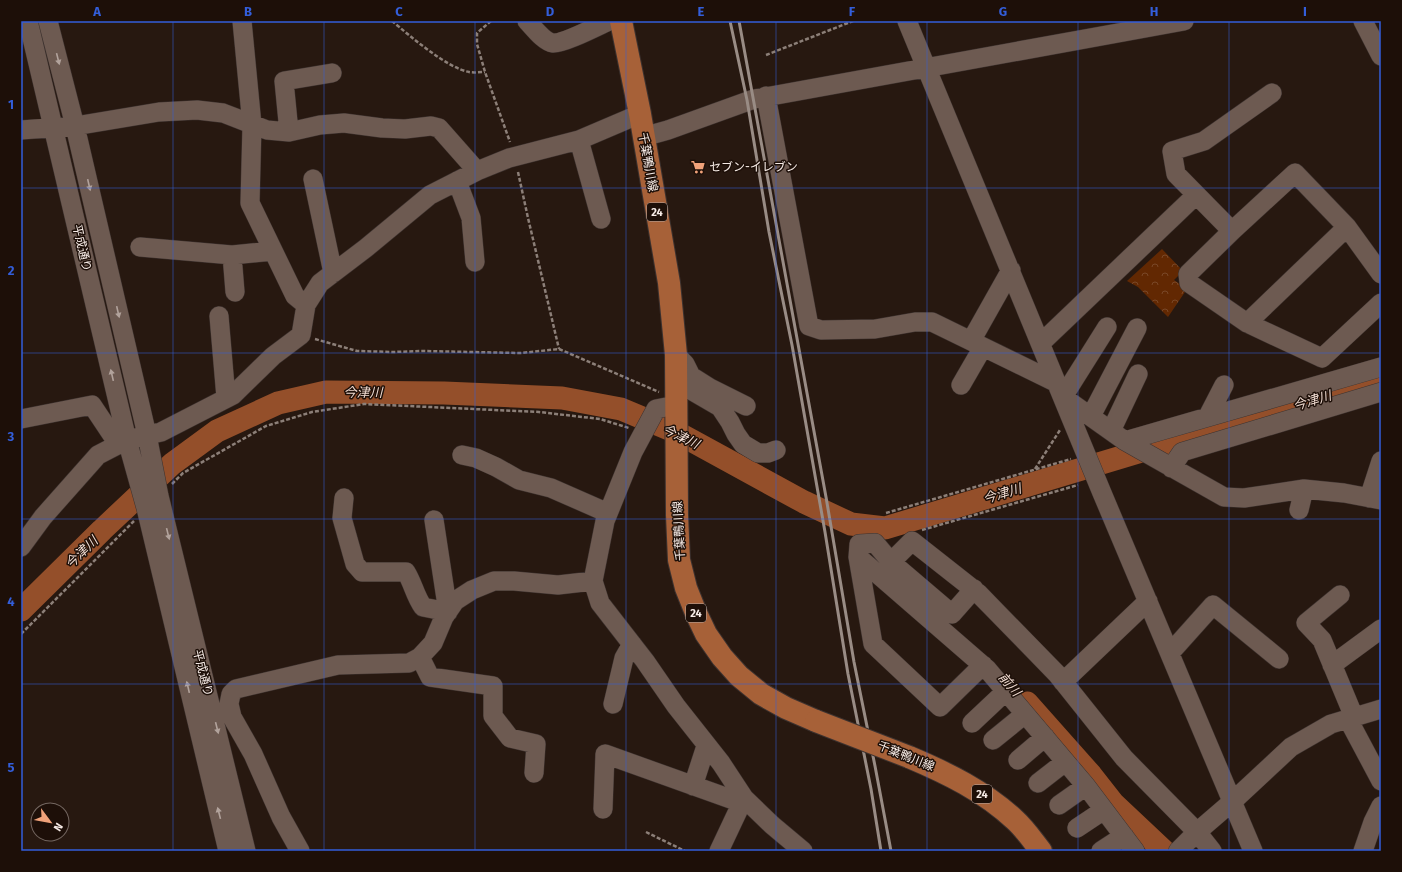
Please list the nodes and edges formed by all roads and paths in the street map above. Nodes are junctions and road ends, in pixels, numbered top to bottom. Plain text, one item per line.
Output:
1 (28, 21) edge
2 (48, 21) edge
3 (242, 21) edge
4 (392, 21) edge
5 (491, 21) edge
6 (527, 21) edge
7 (609, 21) edge
8 (621, 21) edge
9 (853, 21) edge
10 (907, 21) edge
11 (1184, 21) edge
12 (1362, 21) edge
13 (766, 55) dead end
14 (1381, 56) edge
15 (926, 67) junction
16 (485, 72) junction
17 (332, 73) dead end
18 (1272, 93) dead end
19 (766, 96) junction
20 (640, 114) junction
21 (252, 125) junction
22 (75, 126) junction
23 (54, 128) junction
24 (21, 130) edge
25 (289, 132) junction
26 (643, 137) junction
27 (579, 140) junction
28 (515, 156) junction
29 (477, 171) junction
30 (312, 179) dead end
31 (456, 181) junction
32 (1196, 194) junction
33 (601, 219) dead end
34 (1347, 226) junction
35 (1232, 231) junction
36 (140, 247) dead end
37 (273, 251) junction
38 (232, 255) junction
39 (475, 262) dead end
40 (1010, 270) junction
41 (333, 273) junction
42 (1381, 274) edge
43 (235, 292) dead end
44 (1381, 302) edge
45 (306, 305) junction
46 (219, 316) dead end
47 (1247, 323) junction
48 (1106, 327) dead end
49 (1137, 328) dead end
50 (301, 335) junction
51 (1041, 343) junction
52 (977, 344) junction
53 (559, 349) junction
54 (676, 355) junction
55 (1381, 367) edge
56 (1138, 374) dead end
57 (677, 382) junction
58 (961, 385) dead end
59 (1224, 385) dead end
60 (1381, 392) edge
61 (226, 398) junction
62 (1063, 398) junction
63 (118, 400) junction
64 (92, 405) junction
65 (746, 406) dead end
66 (666, 407) junction
67 (1091, 416) junction
68 (1208, 416) junction
69 (21, 419) edge
70 (644, 432) junction
71 (147, 435) junction
72 (1118, 436) junction
73 (123, 442) junction
74 (776, 450) dead end
75 (1087, 454) junction
76 (462, 455) dead end
77 (1381, 461) edge
78 (1171, 468) junction
79 (1035, 470) junction
80 (1078, 485) dead end
81 (1304, 489) junction
82 (344, 498) dead end
83 (1375, 499) edge
84 (152, 502) junction
85 (1299, 510) dead end
86 (608, 513) junction
87 (886, 513) dead end
88 (434, 520) dead end
89 (920, 530) dead end
90 (21, 547) edge
91 (858, 557) junction
92 (891, 562) junction
93 (942, 564) junction
94 (593, 581) junction
95 (923, 589) junction
96 (974, 589) junction
97 (1340, 595) dead end
98 (1148, 601) junction
99 (448, 612) junction
100 (1381, 629) edge
101 (21, 634) edge
102 (632, 644) junction
103 (1170, 652) junction
104 (420, 657) junction
105 (1279, 659) dead end
106 (983, 665) junction
107 (1332, 665) junction
108 (1063, 682) junction
109 (1006, 691) junction
110 (229, 701) junction
111 (613, 704) dead end
112 (202, 708) junction
113 (1025, 714) junction
114 (1379, 715) edge
115 (1351, 718) junction
116 (972, 723) dead end
117 (1044, 737) junction
118 (993, 740) dead end
119 (706, 746) junction
120 (1018, 760) dead end
121 (1065, 762) junction
122 (534, 773) dead end
123 (1381, 781) edge
124 (1038, 783) dead end
125 (693, 786) junction
126 (1086, 786) junction
127 (743, 801) junction
128 (1233, 801) junction
129 (1059, 805) dead end
130 (1381, 806) edge
131 (604, 809) dead end
132 (1104, 810) junction
133 (1077, 828) dead end
134 (646, 832) dead end
135 (1197, 832) junction
136 (1124, 836) junction
137 (228, 851) edge
138 (246, 851) edge
139 (300, 851) edge
140 (685, 851) edge
141 (719, 851) edge
142 (803, 851) edge
143 (1041, 851) edge
144 (1101, 851) edge
145 (1135, 851) edge
146 (1178, 851) edge
147 (1212, 851) edge
148 (1253, 851) edge
149 (1363, 851) edge

1 - 23 street, 平成通り
2 -> 22 street, 平成通り
3 - 21 street
4 - 16 path
5 - 16 path
6 - 7 street
8 - 20 main road, 千葉鴨川線 / 24
9 - 13 path
10 - 15 street
11 - 15 street
12 - 14 street
15 - 19 street
15 - 40 street
16 - 28 path
17 - 25 street
18 - 32 street
19 - 26 street
19 - 52 street
20 - 26 main road, 千葉鴨川線 / 24
20 - 27 street
21 - 22 street
21 - 25 street
21 - 37 street
22 - 23 street
22 -> 71 street, 平成通り
23 - 24 street
63 -> 23 street, 平成通り
25 - 29 street
26 - 54 main road, 千葉鴨川線 / 24
27 - 28 street
27 - 33 street
28 - 29 street
28 - 53 path
29 - 31 street
30 - 41 street
31 - 39 street
31 - 41 street
32 - 35 street
32 - 51 street
34 - 35 street
34 - 42 street
34 - 47 street
35 - 47 street
36 - 38 street
37 - 38 street
37 - 45 street
38 - 43 street
40 - 51 street
40 - 52 street
41 - 45 street
44 - 47 street
45 - 50 street
46 - 61 street
48 - 62 street
49 - 67 street
50 - 53 path
50 - 61 street
51 - 62 street
52 - 58 street
52 - 62 street
53 - 66 path
54 - 57 main road, 千葉鴨川線 / 24
54 - 65 street
55 - 68 street
56 - 72 street
57 - 66 main road, 千葉鴨川線 / 24
57 - 74 street
59 - 68 street
60 - 78 street
61 - 71 street
62 - 67 street
62 - 75 street
62 - 79 path
63 - 64 street
63 - 73 street, 平成通り
64 - 69 street
64 - 73 street
66 - 70 street
66 - 143 main road, 千葉鴨川線 / 24, bridge
67 - 72 street
68 - 72 street
70 - 84 path
70 - 86 street
71 - 73 street
71 - 84 street, 平成通り
72 - 78 street
73 - 84 street, 平成通り
73 - 90 street
75 - 79 path
75 - 98 street
76 - 86 street
77 - 83 street
78 - 81 street
79 - 87 path
80 - 89 path
81 - 83 street
81 - 85 street
82 - 99 street
84 - 101 path
84 - 112 street, 平成通り
86 - 94 street
88 - 99 street
91 - 92 street
91 - 106 street
91 - 106 street
92 - 93 street
92 - 95 street
93 - 95 street
93 - 96 street
94 - 99 street
94 - 102 street
95 - 96 street
96 - 108 street
97 - 107 street
98 - 103 street
98 - 108 street
99 - 104 street
100 - 107 street
102 - 111 street
102 - 119 street
103 - 105 street
103 - 128 street
104 - 110 street
104 - 122 street
106 - 109 street
107 - 115 street
108 - 135 street
109 - 113 street
109 - 116 street
110 - 112 street
110 - 139 street
137 -> 112 street, 平成通り
112 -> 138 street, 平成通り
113 - 117 street
113 - 118 street
114 - 115 street
115 - 123 street
115 - 128 street
117 - 120 street
117 - 121 street
119 - 125 street
119 - 127 street
121 - 124 street
121 - 126 street
125 - 127 street
125 - 131 street
126 - 129 street
126 - 132 street
127 - 141 street
127 - 142 street
128 - 135 street
128 - 148 street
130 - 149 street
132 - 133 street
132 - 136 street
134 - 140 path
135 - 146 street
135 - 147 street
136 - 144 street
136 - 145 street

